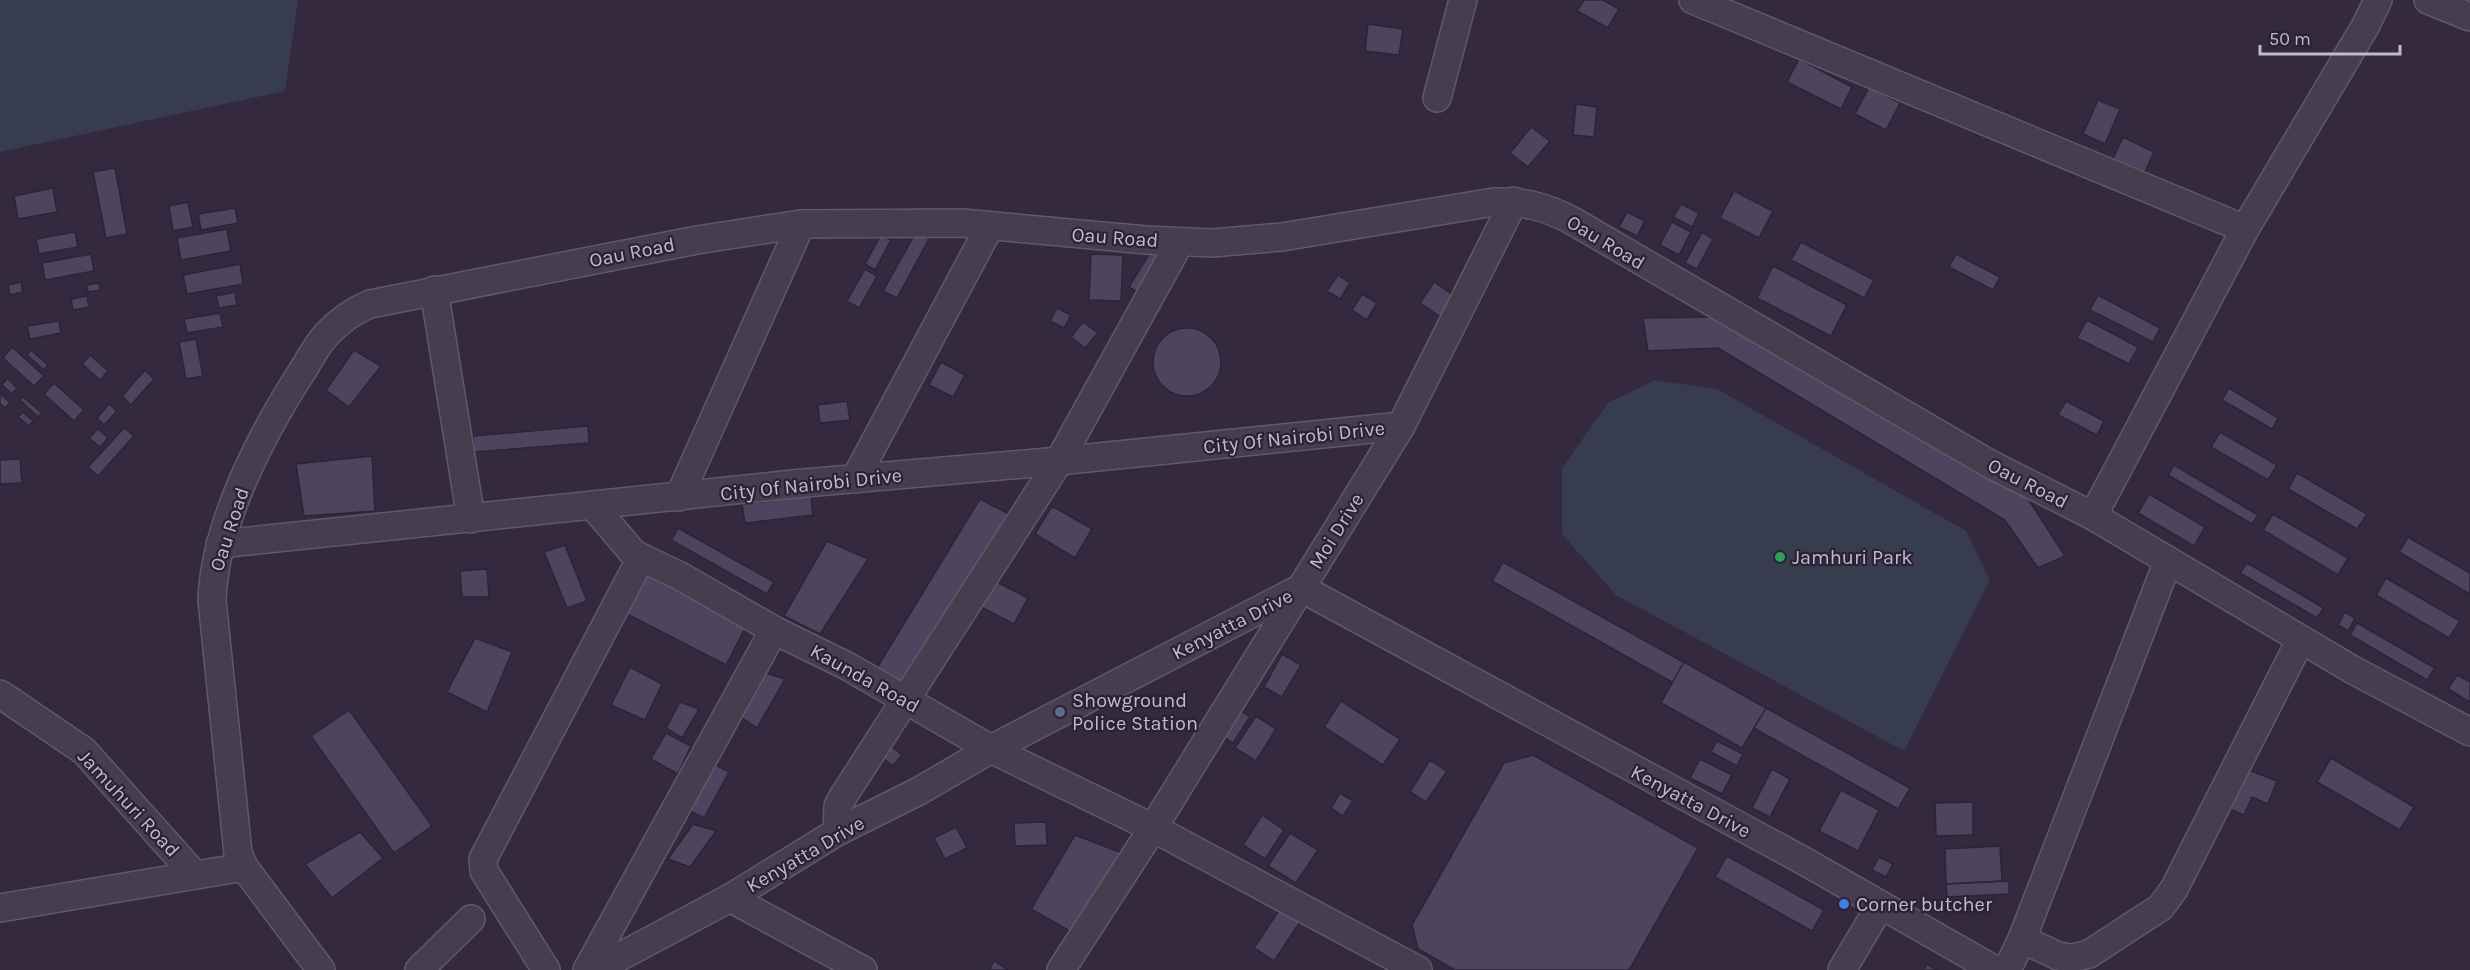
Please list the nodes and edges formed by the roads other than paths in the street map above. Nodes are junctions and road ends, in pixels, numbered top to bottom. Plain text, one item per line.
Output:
1 (1463, 0) edge
2 (1693, 0) edge
3 (2378, 0) edge
4 (2428, 0) edge
5 (2470, 17) edge
6 (1437, 98) dead end
7 (1514, 201) junction
8 (801, 224) junction
9 (990, 226) junction
10 (2245, 229) junction
11 (1180, 242) junction
12 (434, 290) junction
13 (1401, 426) junction
14 (1059, 461) junction
15 (855, 479) junction
16 (679, 497) junction
17 (594, 507) junction
18 (2093, 516) junction
19 (471, 519) junction
20 (220, 544) junction
21 (641, 558) junction
22 (2168, 561) junction
23 (1301, 588) junction
24 (774, 630) junction
25 (2301, 639) junction
26 (0, 694) edge
27 (904, 698) junction
28 (2470, 732) edge
29 (991, 749) junction
30 (1153, 828) junction
31 (837, 832) junction
32 (244, 867) junction
33 (195, 875) junction
34 (730, 898) junction
35 (1880, 906) junction
36 (0, 908) edge
37 (471, 919) dead end
38 (2022, 939) junction
39 (321, 970) edge
40 (419, 970) edge
41 (546, 970) edge
42 (587, 970) edge
43 (595, 970) edge
44 (863, 970) edge
45 (1061, 970) edge
46 (1418, 970) edge
47 (1842, 970) edge
48 (1995, 970) edge
49 (2007, 970) edge

1 - 6 street
2 - 10 street
3 - 10 street
4 - 5 street
7 - 11 street, Oau Road
7 - 13 street, Moi Drive
7 - 18 street, Oau Road
8 - 9 street, Oau Road
8 - 12 street, Oau Road
8 - 16 street
9 - 11 street, Oau Road
9 - 15 street
10 - 18 street
11 - 14 street
12 - 19 street
12 - 20 street, Oau Road
13 - 14 street, City Of Nairobi Drive
13 - 23 street, Moi Drive
14 - 15 street, City Of Nairobi Drive
14 - 27 street
15 - 16 street, City Of Nairobi Drive
16 - 17 street, City Of Nairobi Drive
17 - 19 street, City Of Nairobi Drive
17 - 21 street, Kaunda Road
18 - 22 street, Oau Road
19 - 20 street, City Of Nairobi Drive
20 - 32 street, Oau Road
21 - 24 street, Kaunda Road
21 - 41 street
22 - 25 street, Oau Road
22 - 38 street
23 - 29 street, Kenyatta Drive
23 - 30 street, Moi Drive
23 - 35 street, Kenyatta Drive
24 - 27 street, Kaunda Road
24 - 42 street
25 - 28 street, Oau Road
25 - 38 street
26 - 33 street, Jamuhuri Road
27 - 29 street, Kaunda Road
27 - 31 street
29 - 30 street, Kaunda Road
29 - 31 street, Kenyatta Drive
30 - 45 street, Moi Drive
30 - 46 street, Kaunda Road
31 - 34 street, Kenyatta Drive
32 - 33 street, Jamuhuri Road
32 - 39 street, Oau Road
33 - 36 street, Jamuhuri Road
34 - 43 street, Kenyatta Drive
34 - 44 street
35 - 47 street
35 - 48 street, Kenyatta Drive
37 - 40 street
38 - 49 street

